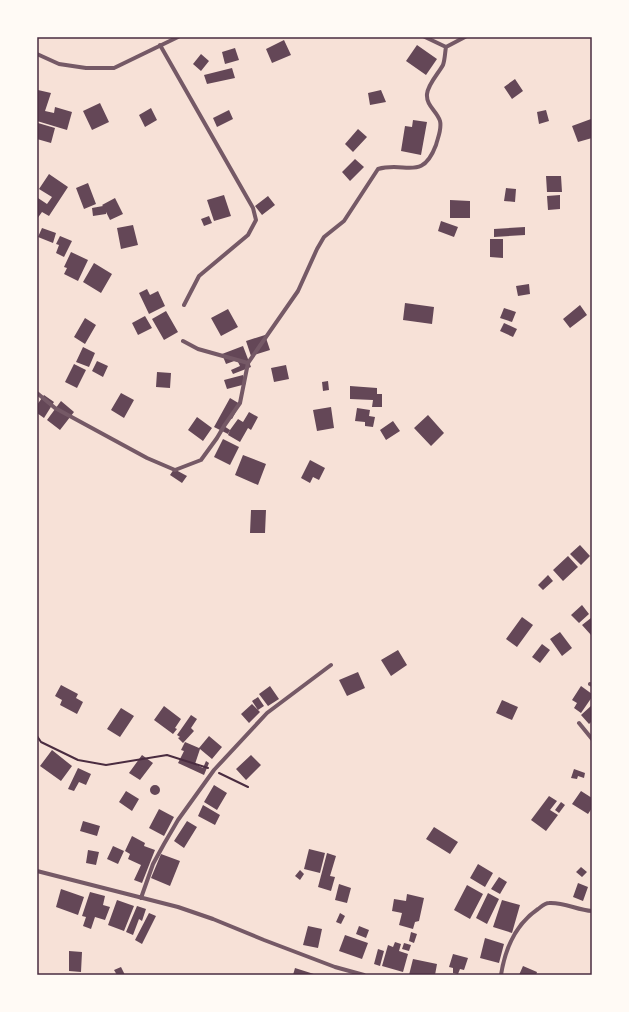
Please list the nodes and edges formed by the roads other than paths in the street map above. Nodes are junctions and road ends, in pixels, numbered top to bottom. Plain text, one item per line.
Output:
1 (178, 37) edge
2 (425, 37) edge
3 (465, 37) edge
4 (160, 45) junction
5 (446, 47) junction
6 (37, 54) edge
7 (184, 305) dead end
8 (183, 341) dead end
9 (248, 363) junction
10 (37, 393) edge
11 (331, 665) dead end
12 (579, 723) dead end
13 (592, 739) edge
14 (37, 871) edge
15 (141, 898) junction
16 (592, 910) edge
17 (364, 975) edge
18 (501, 975) edge

1 - 4 street
2 - 5 street
3 - 5 street
4 - 6 street
4 - 7 street
5 - 9 street
8 - 9 street
9 - 10 street
11 - 15 street
12 - 13 street
14 - 15 street
15 - 17 street
16 - 18 street

